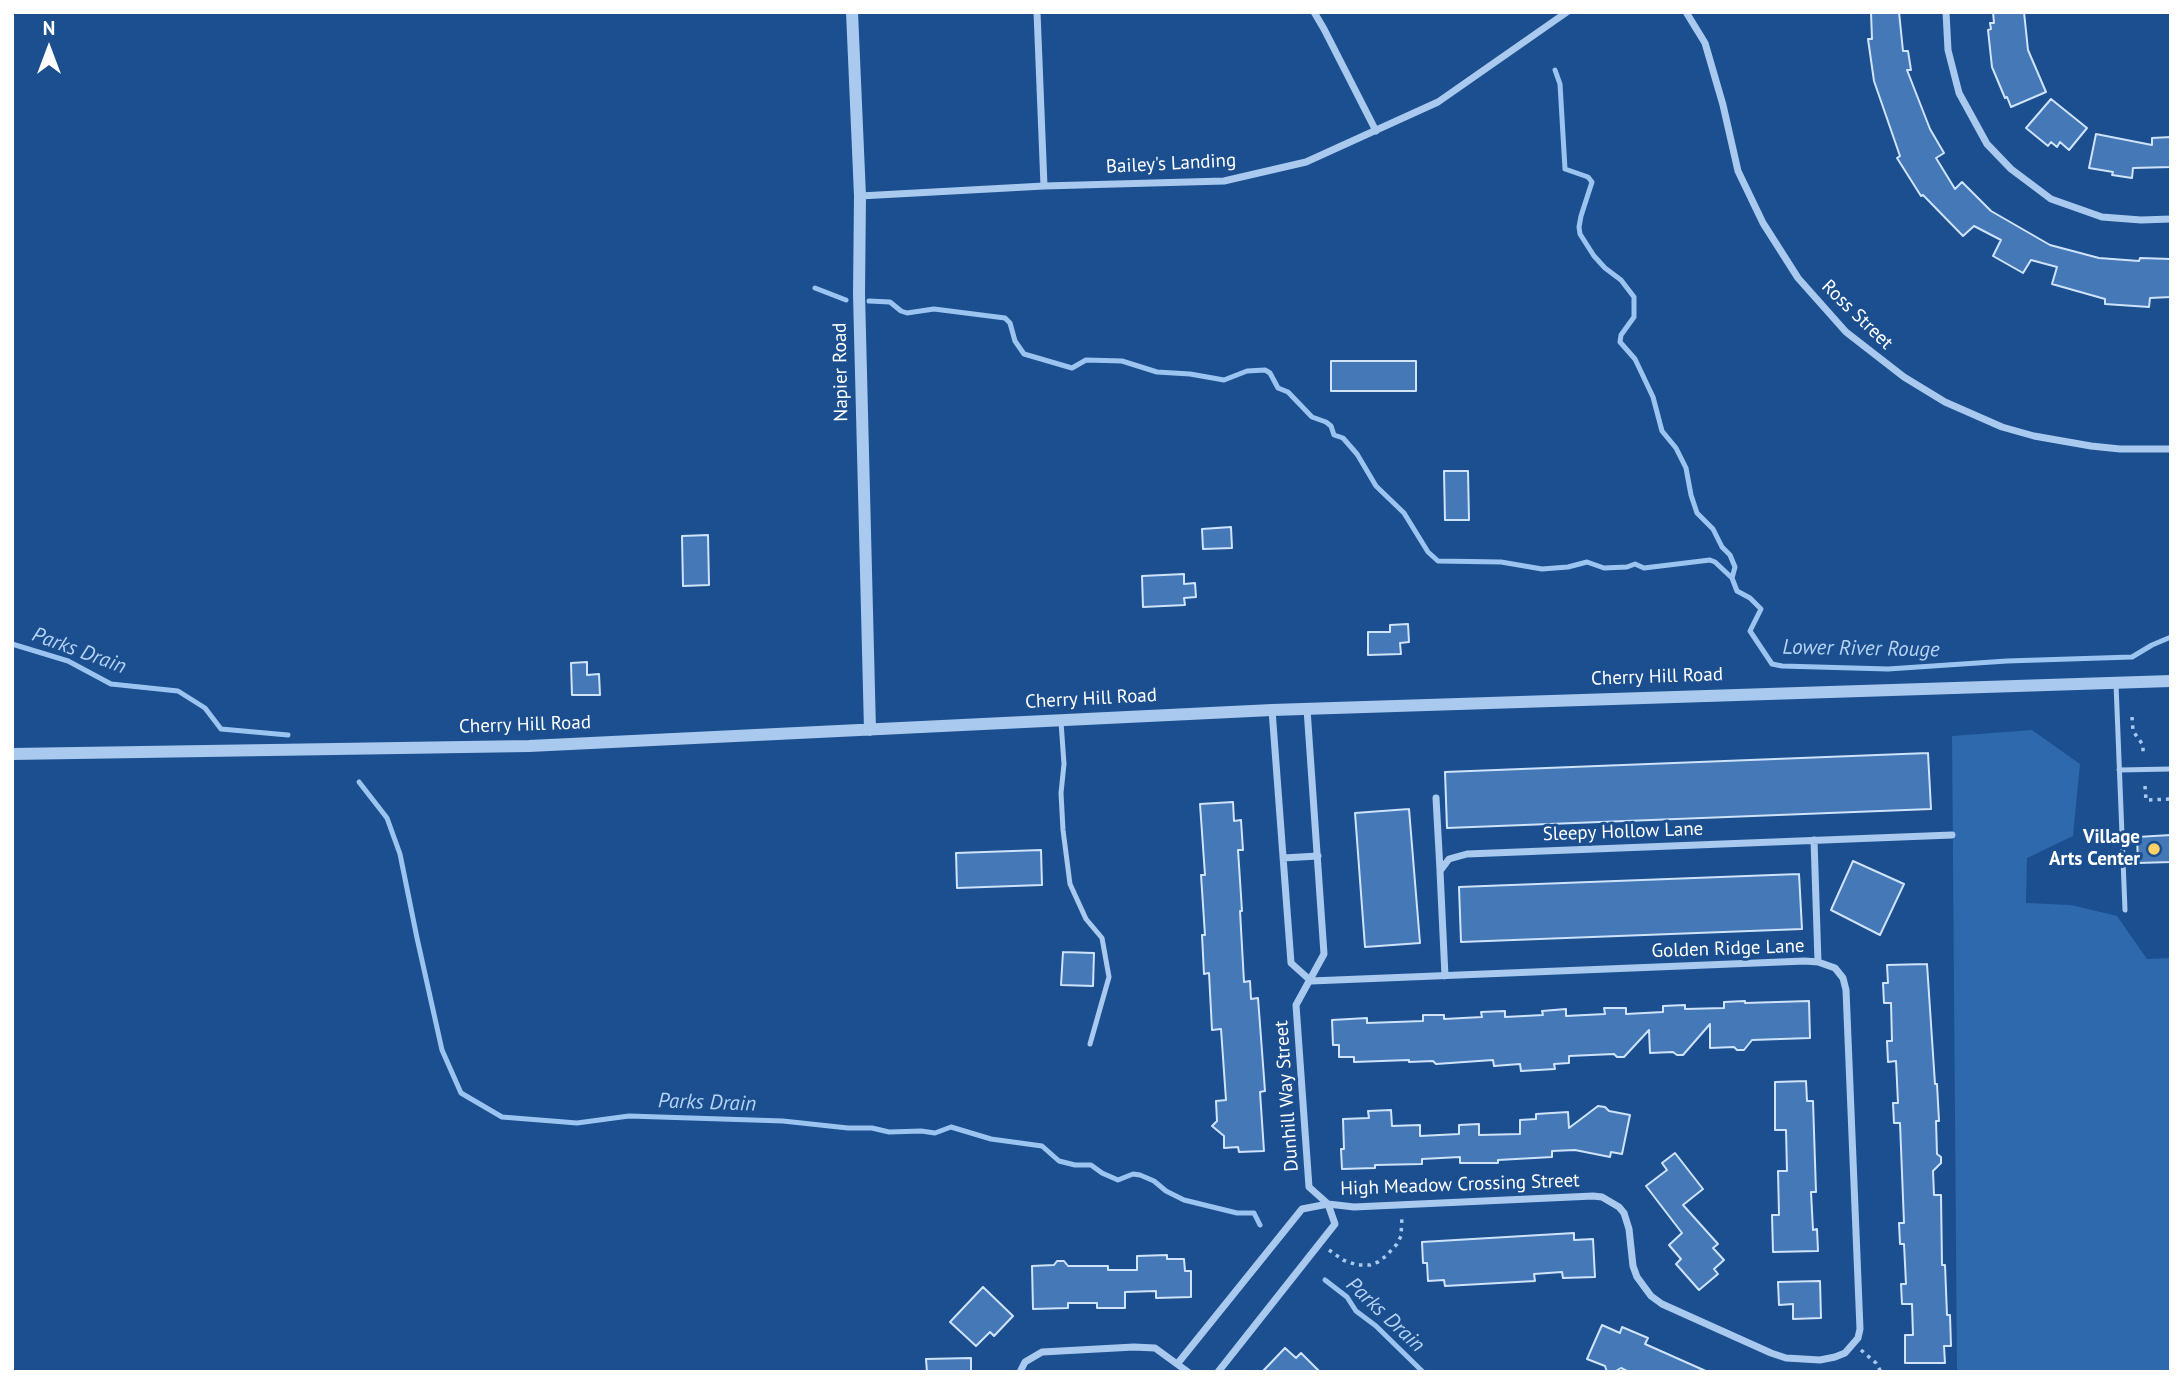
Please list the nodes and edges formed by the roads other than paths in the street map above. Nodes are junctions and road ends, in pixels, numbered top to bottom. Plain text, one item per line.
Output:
1 (852, 12) edge
2 (1037, 12) edge
3 (1314, 12) edge
4 (1567, 12) edge
5 (1686, 12) edge
6 (1946, 12) edge
7 (1376, 131) junction
8 (1044, 186) junction
9 (860, 196) junction
10 (2171, 219) edge
11 (2171, 449) edge
12 (2171, 681) edge
13 (2116, 684) junction
14 (1272, 709) junction
15 (1307, 709) junction
16 (1061, 719) junction
17 (870, 730) junction
18 (12, 754) edge
19 (2171, 769) edge
20 (2119, 770) junction
21 (1436, 798) dead end
22 (1952, 835) dead end
23 (1814, 840) junction
24 (1318, 856) junction
25 (1283, 858) junction
26 (1440, 871) junction
27 (2125, 910) dead end
28 (1818, 962) junction
29 (1446, 976) junction
30 (1311, 981) junction
31 (1090, 1044) dead end
32 (1328, 1204) junction
33 (1844, 1353) joint
34 (1178, 1363) junction
35 (1020, 1372) edge
36 (1188, 1372) edge
37 (1218, 1372) edge

1 - 9 street, Napier Road
2 - 8 street
3 - 7 street
4 - 7 street, Bailey's Landing
5 - 11 street, Ross Street
6 - 10 street
7 - 8 street, Bailey's Landing
8 - 9 street, Bailey's Landing
9 - 17 street, Napier Road
12 - 13 street, Cherry Hill Road
13 - 15 street, Cherry Hill Road
13 - 20 lane
14 - 15 street, Cherry Hill Road
14 - 16 street, Cherry Hill Road
14 - 25 street
15 - 24 street, Dunhill Way Street
16 - 17 street, Cherry Hill Road
16 - 31 lane
17 - 18 street, Cherry Hill Road
19 - 20 lane
20 - 27 lane
21 - 26 street
22 - 23 street, Sleepy Hollow Lane
23 - 26 street, Sleepy Hollow Lane
23 - 28 street
24 - 25 street
24 - 30 street, Dunhill Way Street
25 - 30 street
26 - 29 street
28 - 29 street, Golden Ridge Lane
28 - 33 street, Golden Ridge Lane
29 - 30 street, Golden Ridge Lane
30 - 32 street, Dunhill Way Street
32 - 33 street, High Meadow Crossing Street
32 - 34 street
32 - 37 street
34 - 35 street
34 - 36 street

